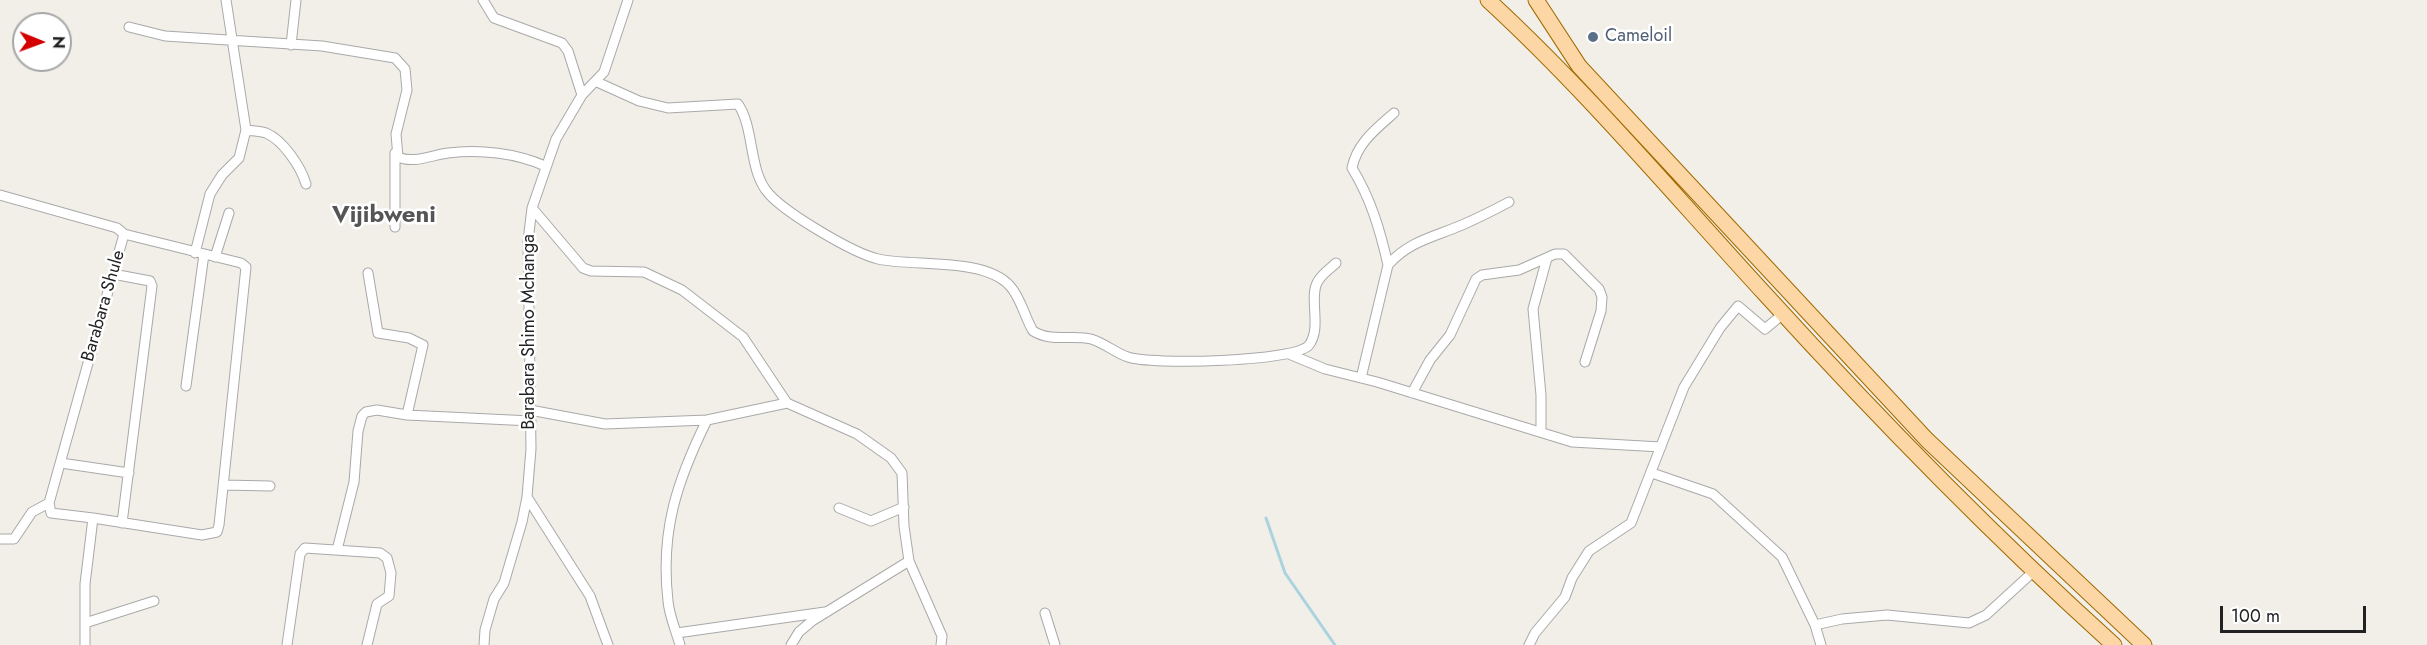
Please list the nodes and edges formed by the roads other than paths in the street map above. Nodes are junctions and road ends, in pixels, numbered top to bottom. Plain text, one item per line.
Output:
1 (226, 0) edge
2 (296, 0) edge
3 (483, 0) edge
4 (628, 0) edge
5 (1489, 0) edge
6 (1505, 0) edge
7 (1536, 0) edge
8 (129, 27) dead end
9 (232, 41) junction
10 (291, 45) junction
11 (597, 82) junction
12 (582, 95) junction
13 (1394, 113) dead end
14 (246, 130) junction
15 (395, 153) junction
16 (545, 166) junction
17 (306, 184) dead end
18 (0, 195) edge
19 (1509, 202) dead end
20 (532, 208) junction
21 (229, 213) dead end
22 (395, 227) dead end
23 (124, 234) junction
24 (199, 253) junction
25 (215, 257) junction
26 (1547, 258) junction
27 (1336, 263) dead end
28 (1388, 265) junction
29 (113, 273) junction
30 (368, 273) dead end
31 (1783, 314) junction
32 (1289, 354) junction
33 (1585, 362) dead end
34 (1361, 378) junction
35 (186, 386) dead end
36 (1412, 393) junction
37 (787, 403) junction
38 (530, 410) junction
39 (406, 415) junction
40 (707, 420) junction
41 (531, 421) junction
42 (1541, 432) junction
43 (1661, 447) junction
44 (61, 463) junction
45 (129, 473) junction
46 (1652, 473) junction
47 (224, 485) junction
48 (270, 486) dead end
49 (527, 497) junction
50 (49, 503) junction
51 (904, 507) junction
52 (839, 508) dead end
53 (93, 518) junction
54 (122, 523) junction
55 (0, 539) edge
56 (337, 550) junction
57 (909, 561) junction
58 (2033, 572) junction
59 (154, 601) dead end
60 (825, 612) junction
61 (1045, 614) dead end
62 (85, 623) junction
63 (1815, 625) junction
64 (677, 633) junction
65 (85, 645) edge
66 (287, 645) edge
67 (367, 645) edge
68 (484, 645) edge
69 (608, 645) edge
70 (680, 645) edge
71 (792, 645) edge
72 (941, 645) edge
73 (1055, 645) edge
74 (1529, 645) edge
75 (1821, 645) edge
76 (2114, 645) edge
77 (2144, 645) edge

1 - 9 street
2 - 10 street
3 - 12 street
4 - 11 street, Barabara Shimo Mchanga
5 - 6 main road
5 - 31 main road
7 - 77 main road
8 - 9 street
9 - 10 street
9 - 14 street
10 - 15 street
11 - 12 street, Barabara Shimo Mchanga
11 - 32 street
12 - 16 street, Barabara Shimo Mchanga
13 - 28 street
14 - 17 street
14 - 24 street
15 - 16 street
15 - 22 street
16 - 20 street, Barabara Shimo Mchanga
18 - 23 street, Barabara Shule
19 - 28 street
20 - 37 street
20 - 38 street, Barabara Shimo Mchanga
21 - 25 street
23 - 24 street
23 - 29 street, Barabara Shule
24 - 25 street
24 - 35 street
25 - 47 street
26 - 33 street
26 - 36 street
26 - 42 street
27 - 32 street
28 - 34 street
29 - 44 street, Barabara Shule
29 - 45 street
30 - 39 street
31 - 43 street
31 - 58 main road
32 - 34 street
34 - 36 street
36 - 42 street
37 - 40 street
37 - 51 street
38 - 40 street
38 - 41 street, Barabara Shimo Mchanga
39 - 41 street
39 - 56 street
40 - 64 street
41 - 49 street, Barabara Shimo Mchanga
42 - 43 street
43 - 46 street
44 - 45 street
44 - 50 street, Barabara Shule
45 - 54 street
46 - 63 street
46 - 74 street
47 - 48 street
47 - 54 street
49 - 68 street, Barabara Shimo Mchanga
49 - 69 street
50 - 53 street
50 - 55 street
51 - 52 street
51 - 57 street
53 - 54 street
53 - 62 street
56 - 66 street
56 - 67 street
57 - 60 street
57 - 72 street
58 - 63 street
58 - 76 main road
59 - 62 street
60 - 64 street
60 - 71 street
61 - 73 street
62 - 65 street
63 - 75 street
64 - 70 street

